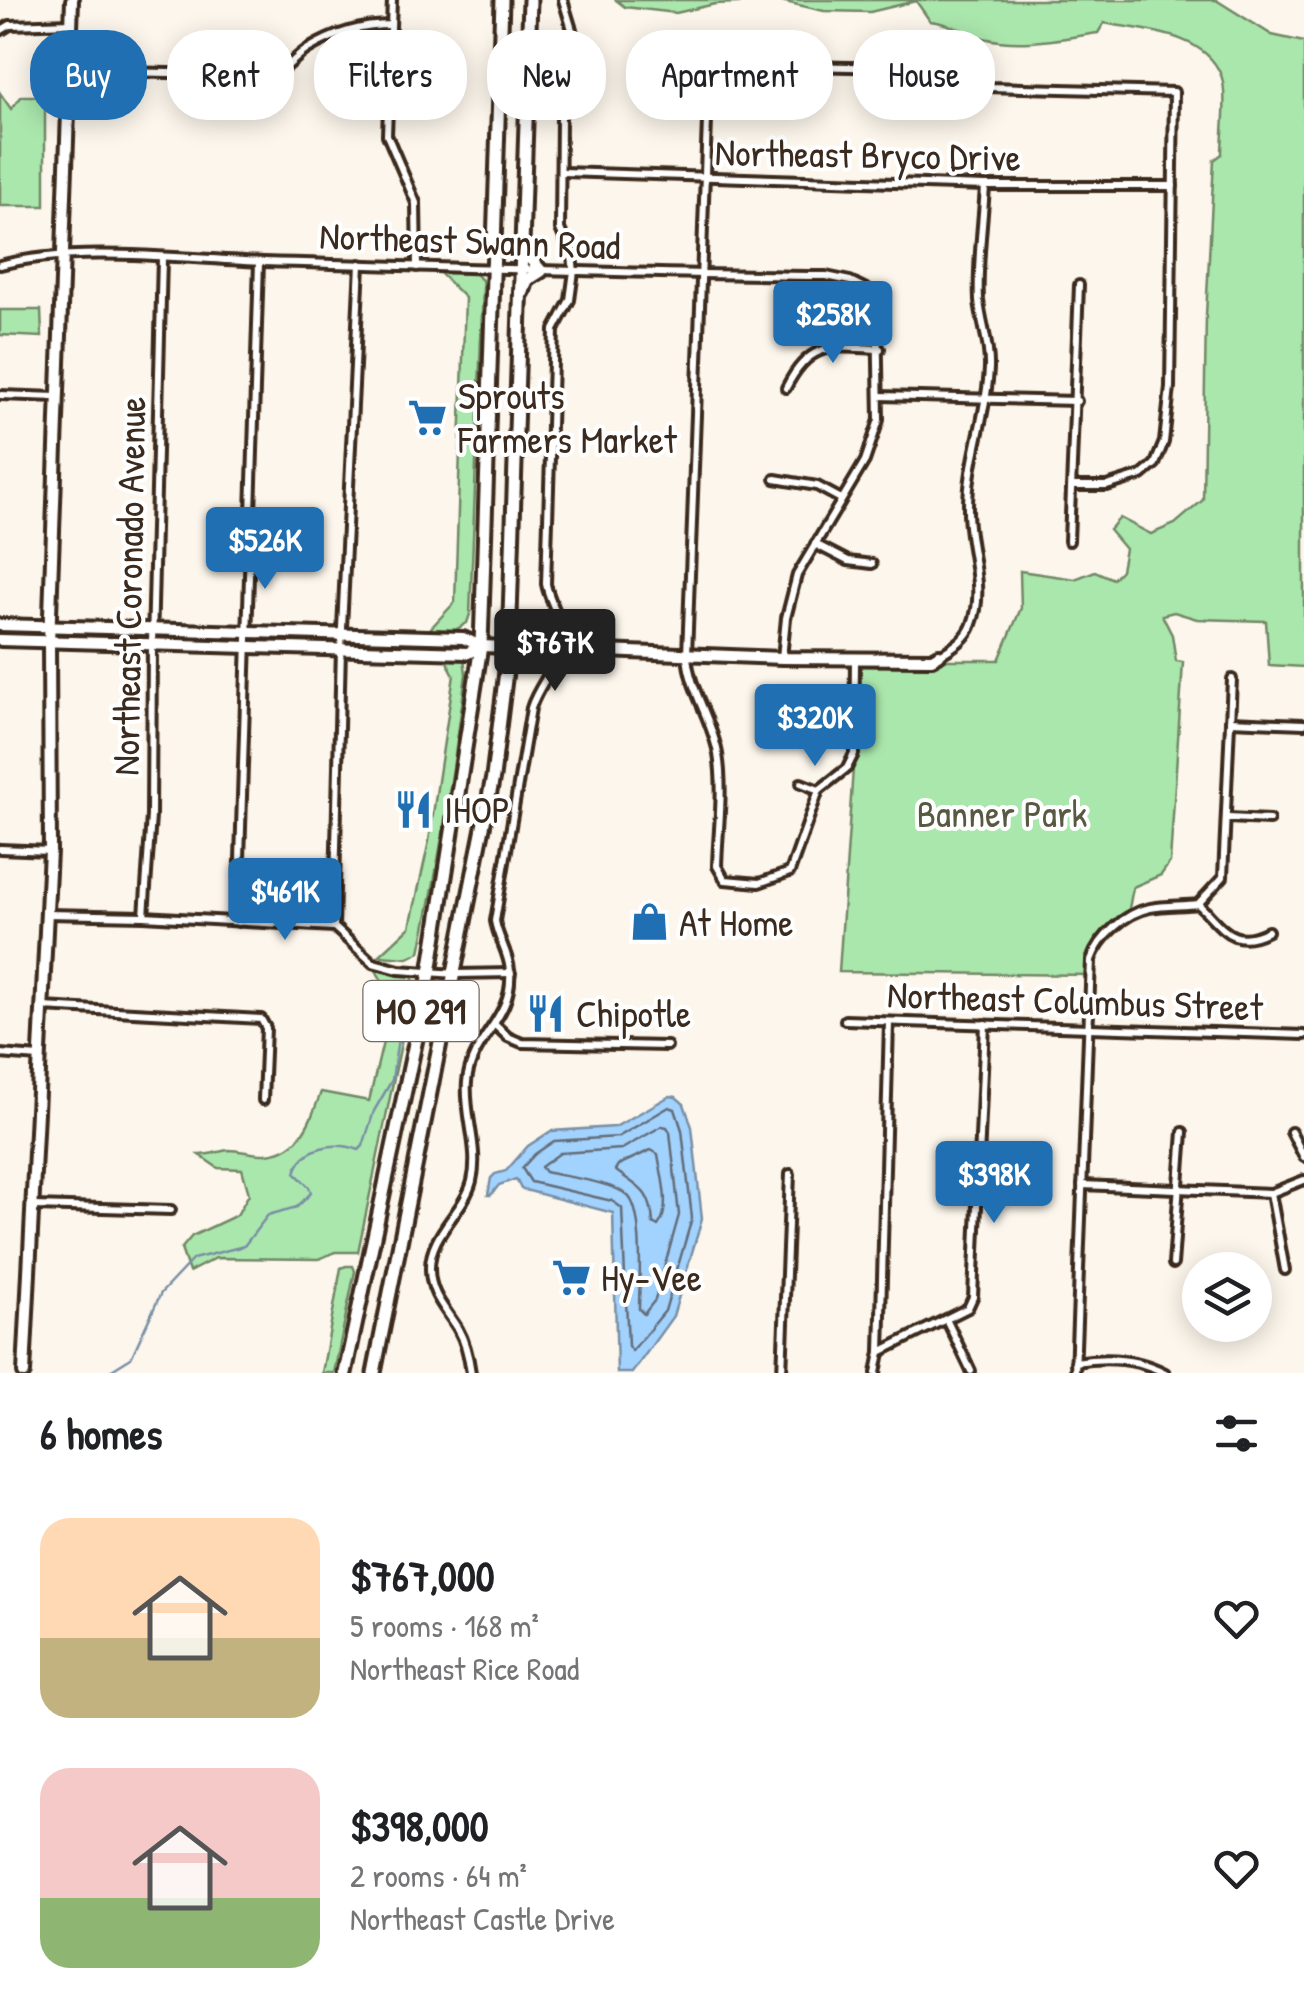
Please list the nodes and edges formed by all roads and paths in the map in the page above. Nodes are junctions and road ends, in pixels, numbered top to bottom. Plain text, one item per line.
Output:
1 (72, 0) edge
2 (392, 0) edge
3 (502, 0) edge
4 (530, 0) edge
5 (563, 0) edge
6 (72, 23) junction
7 (391, 25) junction
8 (72, 30) edge
9 (0, 31) edge
10 (147, 73) edge
11 (68, 120) edge
12 (563, 172) junction
13 (706, 178) junction
14 (985, 186) junction
15 (1173, 186) junction
16 (522, 250) junction
17 (64, 256) junction
18 (162, 258) junction
19 (259, 262) junction
20 (360, 264) junction
21 (0, 266) edge
22 (417, 266) junction
23 (494, 269) junction
24 (522, 270) junction
25 (540, 270) junction
26 (574, 271) junction
27 (700, 274) junction
28 (1079, 285) dead end
29 (521, 296) junction
30 (880, 349) junction
31 (786, 388) dead end
32 (0, 395) edge
33 (880, 396) junction
34 (57, 397) junction
35 (986, 398) junction
36 (1077, 401) junction
37 (775, 479) dead end
38 (1074, 486) junction
39 (840, 499) junction
40 (1069, 541) dead end
41 (814, 544) junction
42 (872, 564) dead end
43 (0, 625) edge
44 (50, 626) junction
45 (152, 630) junction
46 (245, 633) junction
47 (341, 635) junction
48 (402, 636) junction
49 (0, 640) edge
50 (49, 643) junction
51 (152, 644) junction
52 (481, 646) junction
53 (245, 647) junction
54 (341, 648) junction
55 (509, 648) junction
56 (402, 650) junction
57 (562, 650) junction
58 (687, 655) junction
59 (938, 655) joint
60 (782, 658) junction
61 (856, 660) junction
62 (1232, 679) dead end
63 (806, 701) dead end
64 (855, 705) junction
65 (1230, 721) junction
66 (1304, 724) edge
67 (801, 782) dead end
68 (819, 790) junction
69 (1228, 818) junction
70 (1269, 820) dead end
71 (0, 849) edge
72 (50, 850) junction
73 (1198, 904) junction
74 (46, 914) junction
75 (144, 916) junction
76 (238, 922) junction
77 (334, 927) junction
78 (1268, 931) dead end
79 (430, 972) junction
80 (510, 973) junction
81 (456, 974) junction
82 (42, 1007) junction
83 (845, 1020) dead end
84 (890, 1022) junction
85 (984, 1024) junction
86 (495, 1025) junction
87 (1090, 1028) junction
88 (1304, 1035) edge
89 (667, 1046) dead end
90 (0, 1054) edge
91 (40, 1056) junction
92 (263, 1100) dead end
93 (1183, 1132) dead end
94 (1291, 1132) dead end
95 (1304, 1157) edge
96 (790, 1174) dead end
97 (1304, 1180) edge
98 (1082, 1186) junction
99 (1180, 1189) junction
100 (1271, 1193) junction
101 (32, 1206) junction
102 (170, 1210) dead end
103 (1173, 1264) dead end
104 (1285, 1270) dead end
105 (946, 1319) junction
106 (880, 1352) junction
107 (1075, 1362) junction
108 (970, 1371) edge
109 (24, 1373) edge
110 (345, 1373) edge
111 (374, 1373) edge
112 (471, 1373) edge
113 (782, 1373) edge
114 (876, 1373) edge
115 (1075, 1373) edge
116 (1165, 1373) edge

1 - 6 street
2 - 7 street
3 - 23 main road, MO 291
4 - 16 main road, MO 291
5 - 12 street
6 - 8 street
6 - 9 street
7 - 10 street
7 - 22 street
11 - 17 street
12 - 13 street, Northeast Bryco Drive
12 - 26 street
13 - 14 street, Northeast Bryco Drive
13 - 15 street
13 - 27 street
14 - 15 street, Northeast Bryco Drive
14 - 35 street
15 - 38 street
16 - 24 main road, MO 291
16 - 25 main road
17 - 18 street, Northeast Swann Road
17 - 21 street, Northeast Swann Road
17 - 34 street
18 - 19 street, Northeast Swann Road
18 - 45 street, Northeast Coronado Avenue
19 - 20 street, Northeast Swann Road
19 - 46 street
20 - 22 street, Northeast Swann Road
20 - 47 street
22 - 23 street, Northeast Swann Road
23 - 24 street, Northeast Swann Road
23 - 52 main road, MO 291
24 - 25 street, Northeast Swann Road
24 - 29 main road, MO 291
25 - 26 street, Northeast Swann Road
25 - 29 main road
26 - 27 street, Northeast Swann Road
26 - 57 street
27 - 30 street, Northeast Swann Road
27 - 58 street
28 - 36 street
29 - 55 main road, MO 291
30 - 31 street
30 - 33 street
32 - 34 street
33 - 35 street
33 - 39 street
34 - 44 street
35 - 36 street
35 - 59 street
36 - 38 street
37 - 39 street
38 - 40 street
39 - 41 street
41 - 42 street
41 - 60 street
43 - 44 street
44 - 45 street
44 - 50 street
45 - 46 street
45 - 51 street, Northeast Coronado Avenue
46 - 47 street
46 - 53 street
47 - 48 street
47 - 54 street
48 - 52 street
48 - 56 street
49 - 50 street
50 - 51 street
50 - 72 street
51 - 53 street
51 - 75 street, Northeast Coronado Avenue
52 - 55 street
52 - 56 street
52 - 79 main road, MO 291
53 - 54 street
53 - 76 street
54 - 56 street
54 - 77 street
55 - 57 street
55 - 81 main road, MO 291
57 - 58 street
57 - 80 street
58 - 60 street
58 - 68 street
59 - 61 street
60 - 61 street
61 - 64 street
62 - 65 street
63 - 64 street
64 - 68 street
65 - 66 street
65 - 69 street
67 - 68 street
69 - 70 street
69 - 73 street
71 - 72 street
72 - 74 street
73 - 78 street
73 - 87 street
74 - 75 street
74 - 82 street
75 - 76 street
76 - 77 street
77 - 79 street
79 - 81 street
79 - 110 main road, MO 291
80 - 81 street
80 - 86 street
81 - 111 main road, MO 291
82 - 91 street
82 - 92 street
83 - 84 street, Northeast Columbus Street
84 - 85 street, Northeast Columbus Street
84 - 106 street
85 - 87 street, Northeast Columbus Street
85 - 105 street
86 - 89 street
86 - 112 street
87 - 88 street, Northeast Columbus Street
87 - 98 street
90 - 91 street
91 - 101 street
93 - 99 street
94 - 95 street
96 - 113 street
97 - 100 street
98 - 99 street
98 - 107 street
99 - 100 street
99 - 103 street
100 - 104 street
101 - 102 street
101 - 109 street
105 - 106 street
105 - 108 street
106 - 114 street
107 - 115 street
107 - 116 street

